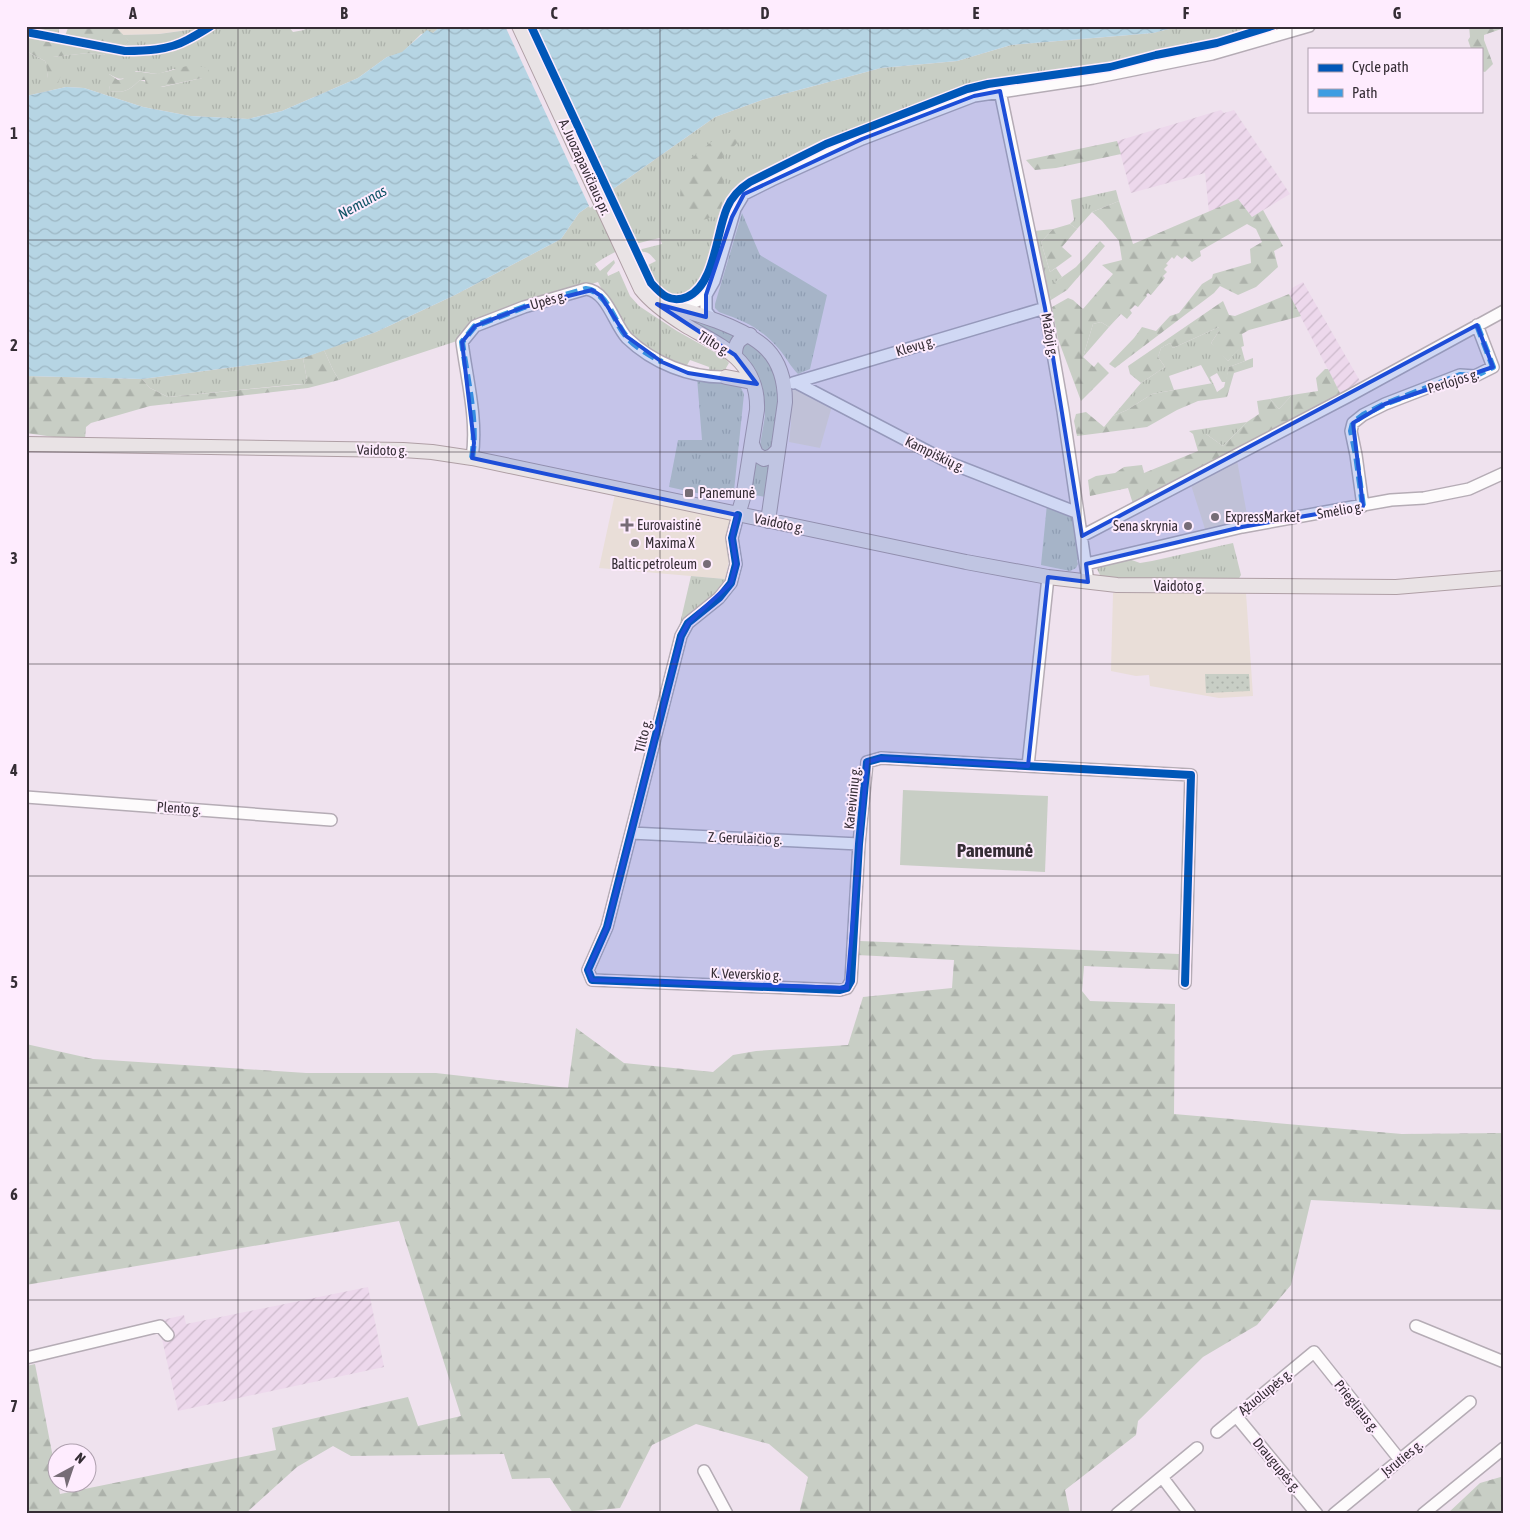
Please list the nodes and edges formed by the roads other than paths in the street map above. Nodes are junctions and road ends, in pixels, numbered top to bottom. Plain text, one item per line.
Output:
1 (519, 26) edge
2 (1310, 26) edge
3 (1000, 91) junction
4 (706, 295) junction
5 (656, 304) junction
6 (677, 308) junction
7 (1045, 308) junction
8 (1504, 311) edge
9 (712, 319) junction
10 (1477, 325) junction
11 (686, 326) joint
12 (750, 335) junction
13 (736, 357) junction
14 (726, 377) junction
15 (752, 382) junction
16 (791, 383) junction
17 (26, 444) edge
18 (752, 444) junction
19 (778, 450) junction
20 (472, 458) junction
21 (1504, 473) edge
22 (1363, 506) junction
23 (1078, 512) junction
24 (738, 515) junction
25 (768, 521) junction
26 (1082, 536) junction
27 (1086, 564) junction
28 (1048, 577) junction
29 (1504, 578) edge
30 (1088, 582) junction
31 (1028, 766) junction
32 (26, 797) edge
33 (331, 820) dead end
34 (631, 833) junction
35 (859, 844) junction
36 (854, 937) joint
37 (592, 980) joint
38 (1185, 983) dead end
39 (1416, 1326) dead end
40 (168, 1335) dead end
41 (1314, 1352) joint
42 (26, 1358) edge
43 (1504, 1362) edge
44 (1470, 1402) dead end
45 (1236, 1416) junction
46 (1217, 1432) dead end
47 (1197, 1448) dead end
48 (1504, 1448) edge
49 (1400, 1460) junction
50 (704, 1471) dead end
51 (1162, 1477) junction
52 (727, 1514) edge
53 (1117, 1514) edge
54 (1190, 1514) edge
55 (1317, 1514) edge
56 (1334, 1514) edge
57 (1423, 1514) edge

1 - 5 main road, A. Juozapavičiaus pr.
2 - 3 street
3 - 4 street
3 - 7 street, Mažoji g.
4 - 6 street
4 - 9 street
5 - 6 main road
5 - 11 main road, A. Juozapavičiaus pr.
6 - 9 main road, Tilto g.
7 - 16 street, Klevų g.
7 - 23 street, Mažoji g.
8 - 10 street
9 - 12 main road, Tilto g.
10 - 22 street, Perlojos g.
10 - 26 street
11 - 13 main road, Tilto g.
12 - 13 main road
12 - 16 main road, Tilto g.
13 - 14 main road
13 - 15 main road, Tilto g.
14 - 15 main road
14 - 20 street, Upės g.
15 - 18 main road, Tilto g.
16 - 19 main road, Tilto g.
16 - 23 street, Kampiškių g.
17 - 20 main road, Vaidoto g.
18 - 19 main road
18 - 24 main road, Tilto g.
19 - 25 main road, Tilto g.
20 - 24 main road, Vaidoto g.
21 - 22 street, Smėlio g.
22 - 27 street, Smėlio g.
23 - 26 street, Mažoji g.
24 - 25 main road, Vaidoto g.
24 - 34 street, Tilto g.
25 - 28 main road, Vaidoto g.
26 - 27 street, Mažoji g.
27 - 30 street, Mažoji g.
28 - 30 main road, Vaidoto g.
28 - 31 street
29 - 30 main road, Vaidoto g.
31 - 35 street, Kareivinių g.
31 - 38 street
32 - 33 street, Plento g.
34 - 35 street, Z. Gerulaičio g.
34 - 37 street, Tilto g.
35 - 36 street, Kareivinių g.
36 - 37 street, K. Veverskio g.
39 - 43 street
40 - 42 street
41 - 45 street, Ąžuolupės g.
41 - 49 street, Priegliaus g.
44 - 49 street, Įsruties g.
45 - 46 street, Ąžuolupės g.
45 - 55 street, Draugupės g.
47 - 51 street
48 - 57 street
49 - 56 street, Įsruties g.
50 - 52 street
51 - 53 street
51 - 54 street

